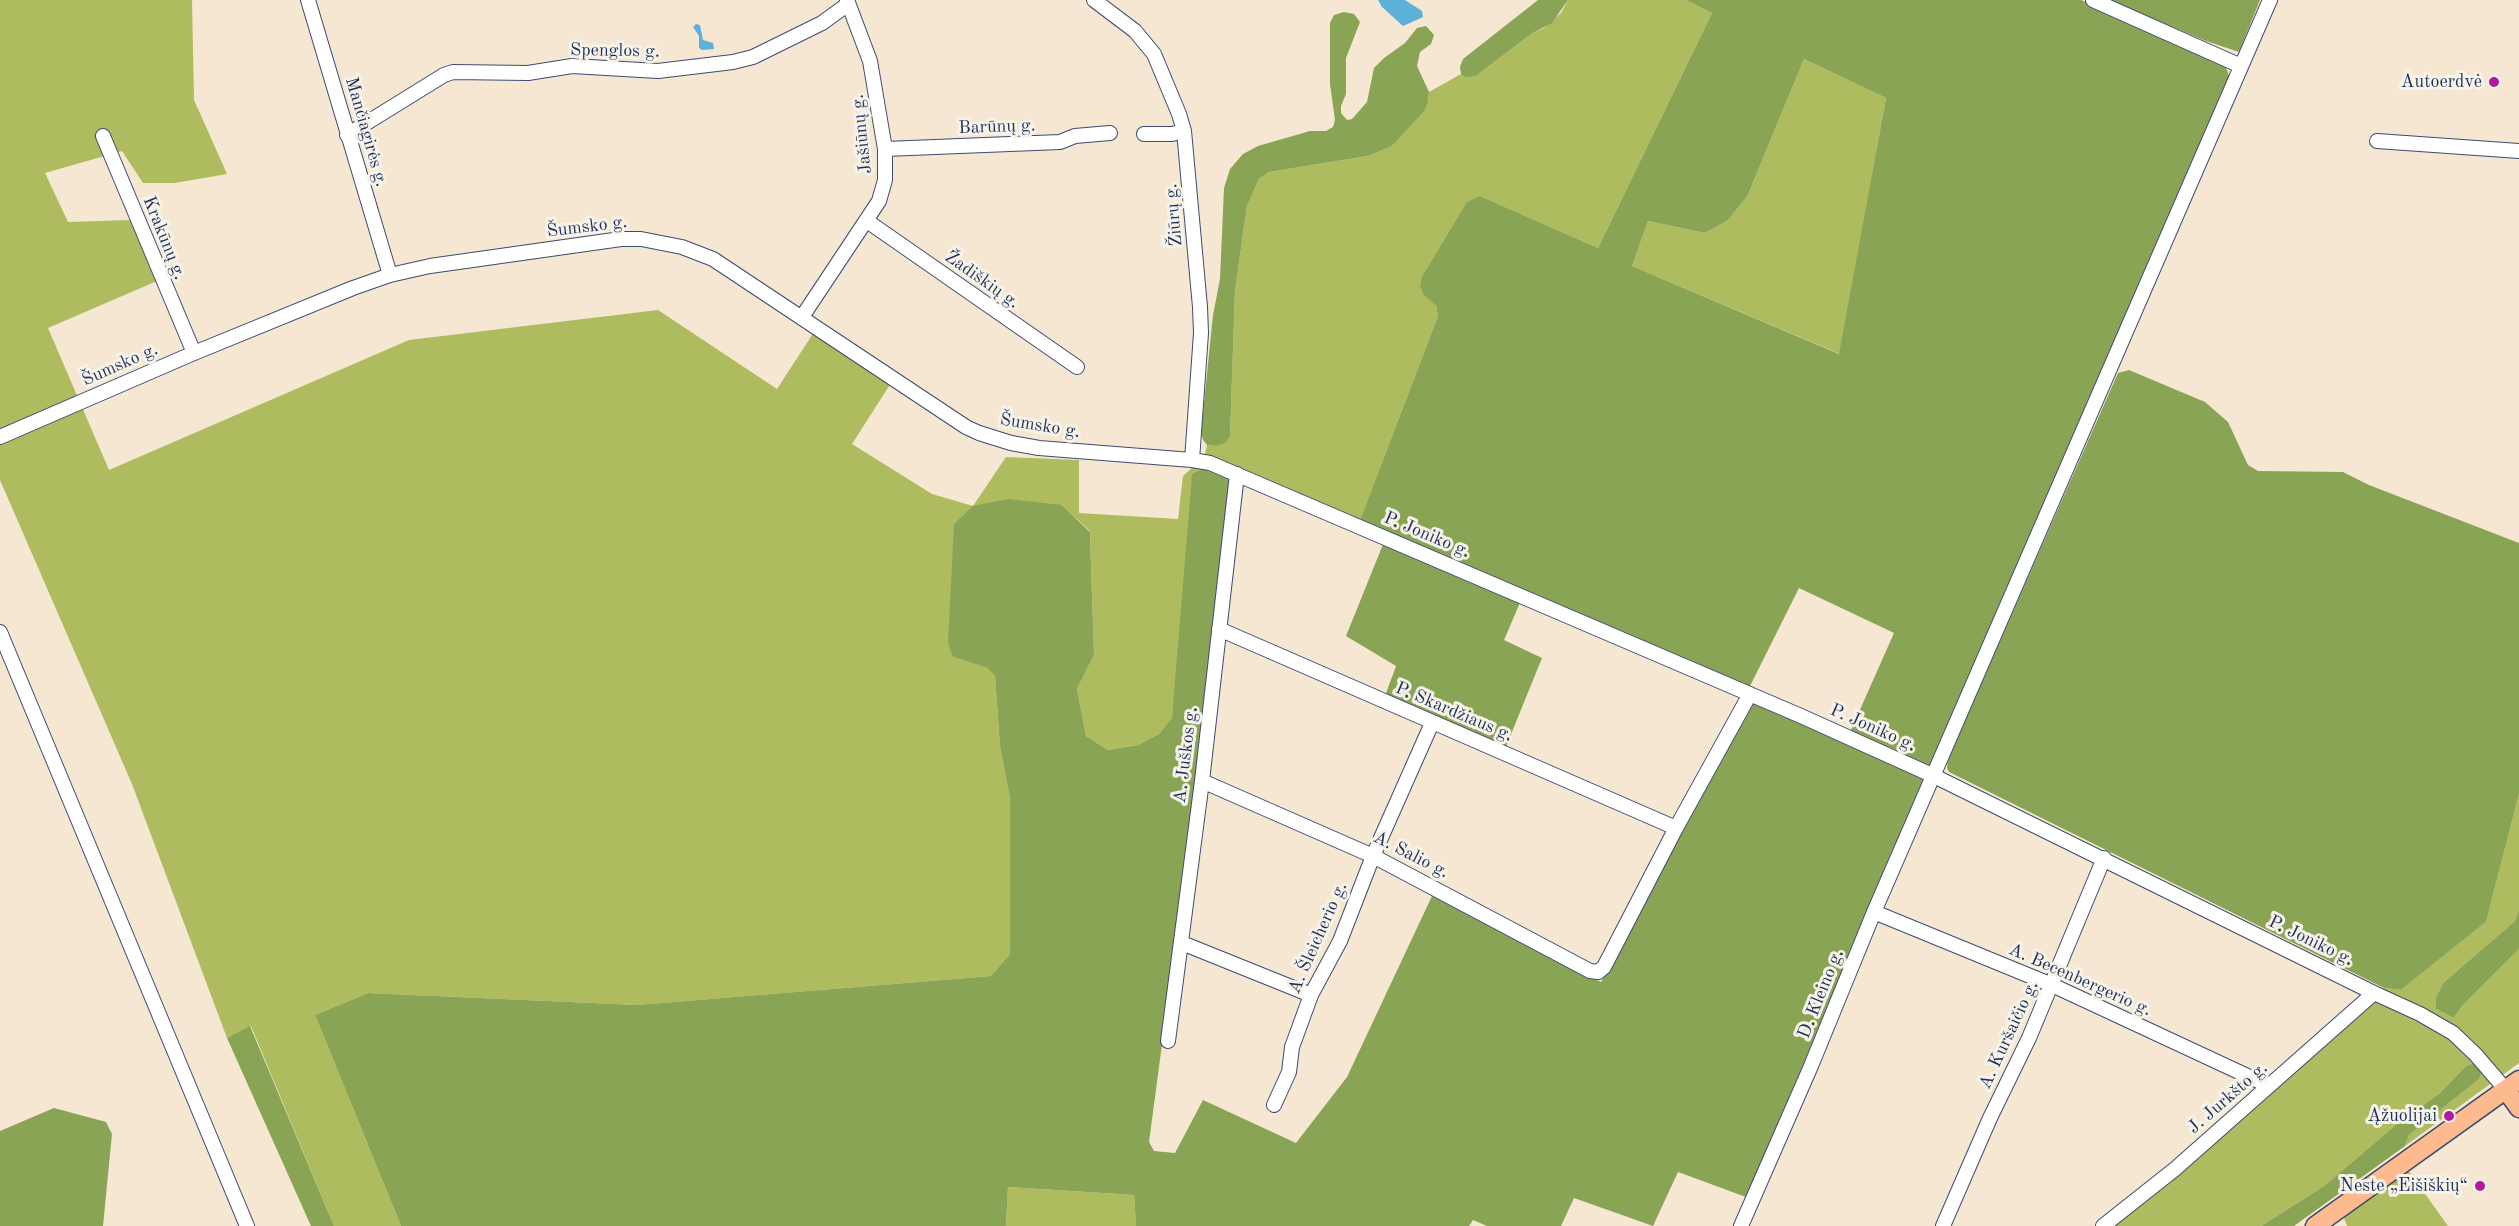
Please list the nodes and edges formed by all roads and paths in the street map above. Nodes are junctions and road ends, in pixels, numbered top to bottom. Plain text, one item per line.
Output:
1 (308, 0) edge
2 (1094, 0) edge
3 (2093, 0) edge
4 (2270, 0) edge
5 (847, 2) edge
6 (2241, 66) junction
7 (1184, 131) junction
8 (1110, 133) dead end
9 (1144, 134) dead end
10 (347, 135) junction
11 (103, 136) dead end
12 (2377, 141) dead end
13 (885, 149) junction
14 (2519, 152) edge
15 (867, 221) junction
16 (390, 275) junction
17 (802, 317) junction
18 (194, 353) junction
19 (1077, 368) dead end
20 (0, 437) edge
21 (1192, 460) junction
22 (1237, 474) junction
23 (1219, 629) junction
24 (0, 632) edge
25 (1750, 694) junction
26 (1432, 723) junction
27 (1934, 776) junction
28 (1202, 781) junction
29 (1676, 828) junction
30 (1373, 856) junction
31 (2104, 858) junction
32 (1874, 912) junction
33 (1182, 943) junction
34 (2052, 985) junction
35 (2374, 993) junction
36 (1311, 995) junction
37 (1168, 1041) dead end
38 (2513, 1085) edge
39 (2269, 1086) junction
40 (1274, 1105) dead end
41 (2519, 1108) edge
42 (247, 1226) edge
43 (1741, 1226) edge
44 (1943, 1226) edge
45 (2103, 1226) edge
46 (2315, 1226) edge

1 - 10 street, Mančiagirės g.
2 - 7 street, Žiūrų g.
3 - 6 street
4 - 6 street, D. Kleino g.
5 - 10 street, Spenglos g.
5 - 13 street, Jašiūnų g.
6 - 27 street, D. Kleino g.
7 - 9 street
7 - 21 street, Žiūrų g.
8 - 13 street, Barūnų g.
10 - 16 street, Mančiagirės g.
11 - 18 street, Krakūnų g.
12 - 14 street
13 - 15 street, Jašiūnų g.
15 - 17 street, Jašiūnų g.
15 - 19 street, Žadiškių g.
16 - 17 street, Šumsko g.
16 - 18 street, Šumsko g.
17 - 21 street, Šumsko g.
18 - 20 street, Šumsko g.
21 - 22 street, P. Joniko g.
22 - 23 street, A. Juškos g.
22 - 25 street, P. Joniko g.
23 - 26 street, P. Skardžiaus g.
23 - 28 street, A. Juškos g.
24 - 42 street
25 - 27 street, P. Joniko g.
25 - 29 street
26 - 29 street, P. Skardžiaus g.
26 - 30 street, A. Šleicherio g.
27 - 31 street, P. Joniko g.
27 - 32 street, D. Kleino g.
28 - 30 street, A. Salio g.
28 - 33 street, A. Juškos g.
29 - 30 street, A. Salio g.
30 - 36 street, A. Šleicherio g.
31 - 34 street, A. Kuršaičio g.
31 - 35 street, P. Joniko g.
32 - 34 street, A. Becenbergerio g.
32 - 43 street, D. Kleino g.
33 - 36 street
33 - 37 street, A. Juškos g.
34 - 39 street, A. Becenbergerio g.
34 - 44 street, A. Kuršaičio g.
35 - 38 street, P. Joniko g.
35 - 39 street, J. Jurkšto g.
36 - 40 street, A. Šleicherio g.
38 - 41 main road
38 - 46 main road
39 - 45 street, J. Jurkšto g.

